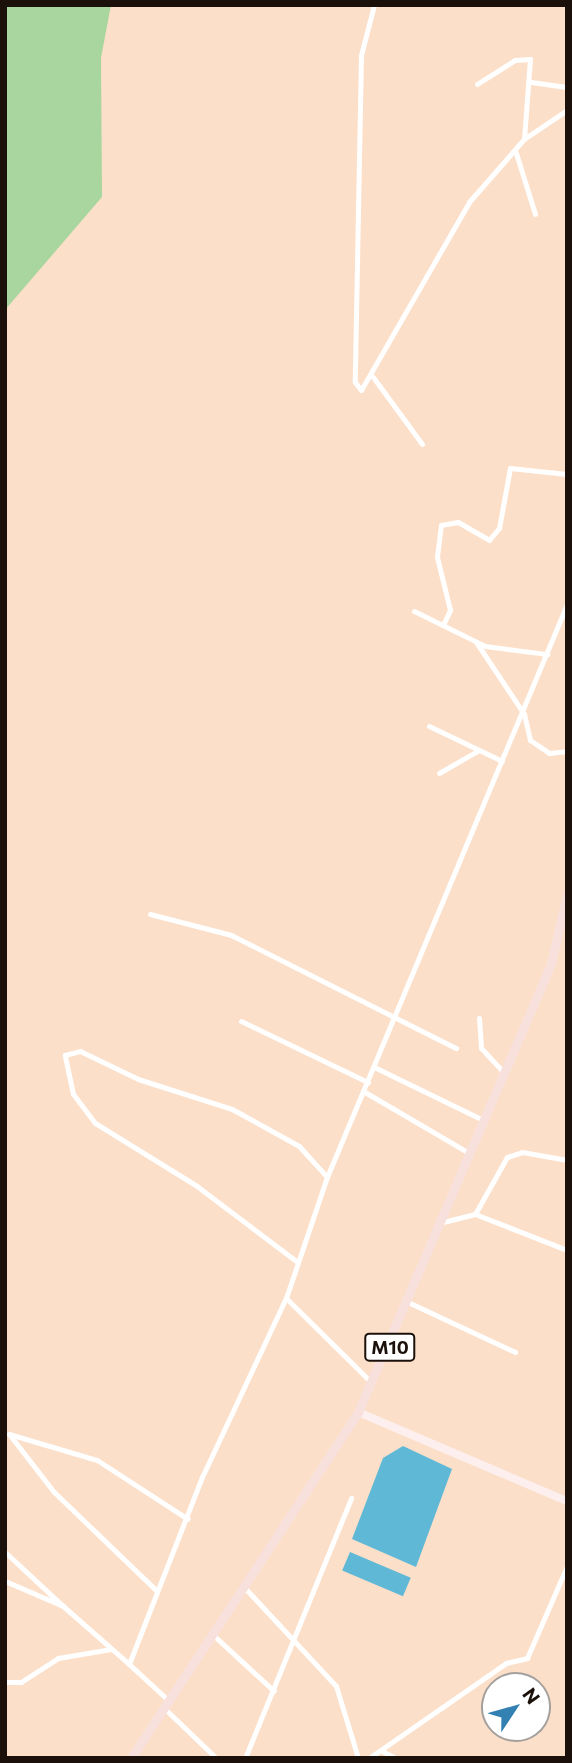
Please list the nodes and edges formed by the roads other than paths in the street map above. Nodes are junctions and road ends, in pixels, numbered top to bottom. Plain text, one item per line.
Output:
1 (374, 5) edge
2 (531, 82) junction
3 (477, 84) dead end
4 (567, 87) edge
5 (567, 110) edge
6 (524, 139) junction
7 (515, 150) junction
8 (535, 214) dead end
9 (373, 377) junction
10 (422, 444) dead end
11 (567, 474) edge
12 (567, 604) edge
13 (414, 611) dead end
14 (443, 625) junction
15 (476, 642) junction
16 (547, 654) junction
17 (524, 714) junction
18 (429, 726) dead end
19 (479, 750) junction
20 (567, 751) edge
21 (502, 761) junction
22 (439, 773) dead end
23 (567, 899) edge
24 (150, 914) dead end
25 (396, 1017) junction
26 (479, 1018) dead end
27 (241, 1020) dead end
28 (456, 1048) dead end
29 (374, 1067) junction
30 (505, 1074) junction
31 (368, 1082) junction
32 (363, 1091) junction
33 (485, 1121) junction
34 (472, 1154) junction
35 (567, 1160) edge
36 (327, 1177) junction
37 (475, 1214) junction
38 (443, 1222) junction
39 (567, 1250) edge
40 (296, 1261) junction
41 (286, 1298) junction
42 (410, 1303) junction
43 (515, 1352) dead end
44 (372, 1383) junction
45 (358, 1412) junction
46 (351, 1497) dead end
47 (567, 1501) edge
48 (188, 1519) junction
49 (5, 1552) edge
50 (567, 1566) edge
51 (5, 1581) edge
52 (244, 1587) junction
53 (157, 1591) junction
54 (63, 1606) junction
55 (212, 1634) junction
56 (294, 1641) junction
57 (111, 1649) junction
58 (129, 1664) junction
59 (5, 1682) edge
60 (274, 1691) junction
61 (166, 1704) junction
62 (382, 1751) junction
63 (131, 1758) edge
64 (216, 1758) edge
65 (245, 1758) edge
66 (358, 1758) edge
67 (369, 1758) edge
68 (395, 1758) edge

1 - 9 street
2 - 3 street
2 - 4 street
2 - 6 street
5 - 6 street
6 - 7 street
7 - 8 street
7 - 9 street
9 - 10 street
11 - 14 street
12 - 16 street
13 - 14 street
14 - 15 street
15 - 16 street
15 - 17 street
16 - 17 street
17 - 20 street
17 - 21 street
18 - 19 street
19 - 21 street
19 - 22 street
21 - 25 street
23 - 30 main road, M10
24 - 25 street
25 - 28 street
25 - 29 street
26 - 30 street
27 - 31 street
29 - 31 street
29 - 33 street
30 - 33 main road, M10
31 - 32 street
32 - 34 street
32 - 36 street
33 - 34 main road, M10
34 - 38 main road, M10
35 - 37 street
36 - 40 street
36 - 40 street
37 - 38 street
37 - 39 street
38 - 42 main road, M10
40 - 41 street
41 - 44 street
41 - 48 street
42 - 43 street
42 - 44 main road, M10
44 - 45 main road, M10
45 - 47 main road
45 - 52 main road, M10
46 - 56 street
48 - 53 street
48 - 53 street
49 - 54 street
50 - 62 street
51 - 54 street
52 - 55 main road, M10
52 - 56 street
53 - 58 street
54 - 57 street
55 - 60 street
55 - 61 main road, M10
56 - 60 street
56 - 66 street
57 - 58 street
57 - 59 street
58 - 61 street
60 - 65 street
61 - 63 main road, M10
61 - 64 street
62 - 67 street
62 - 68 street

